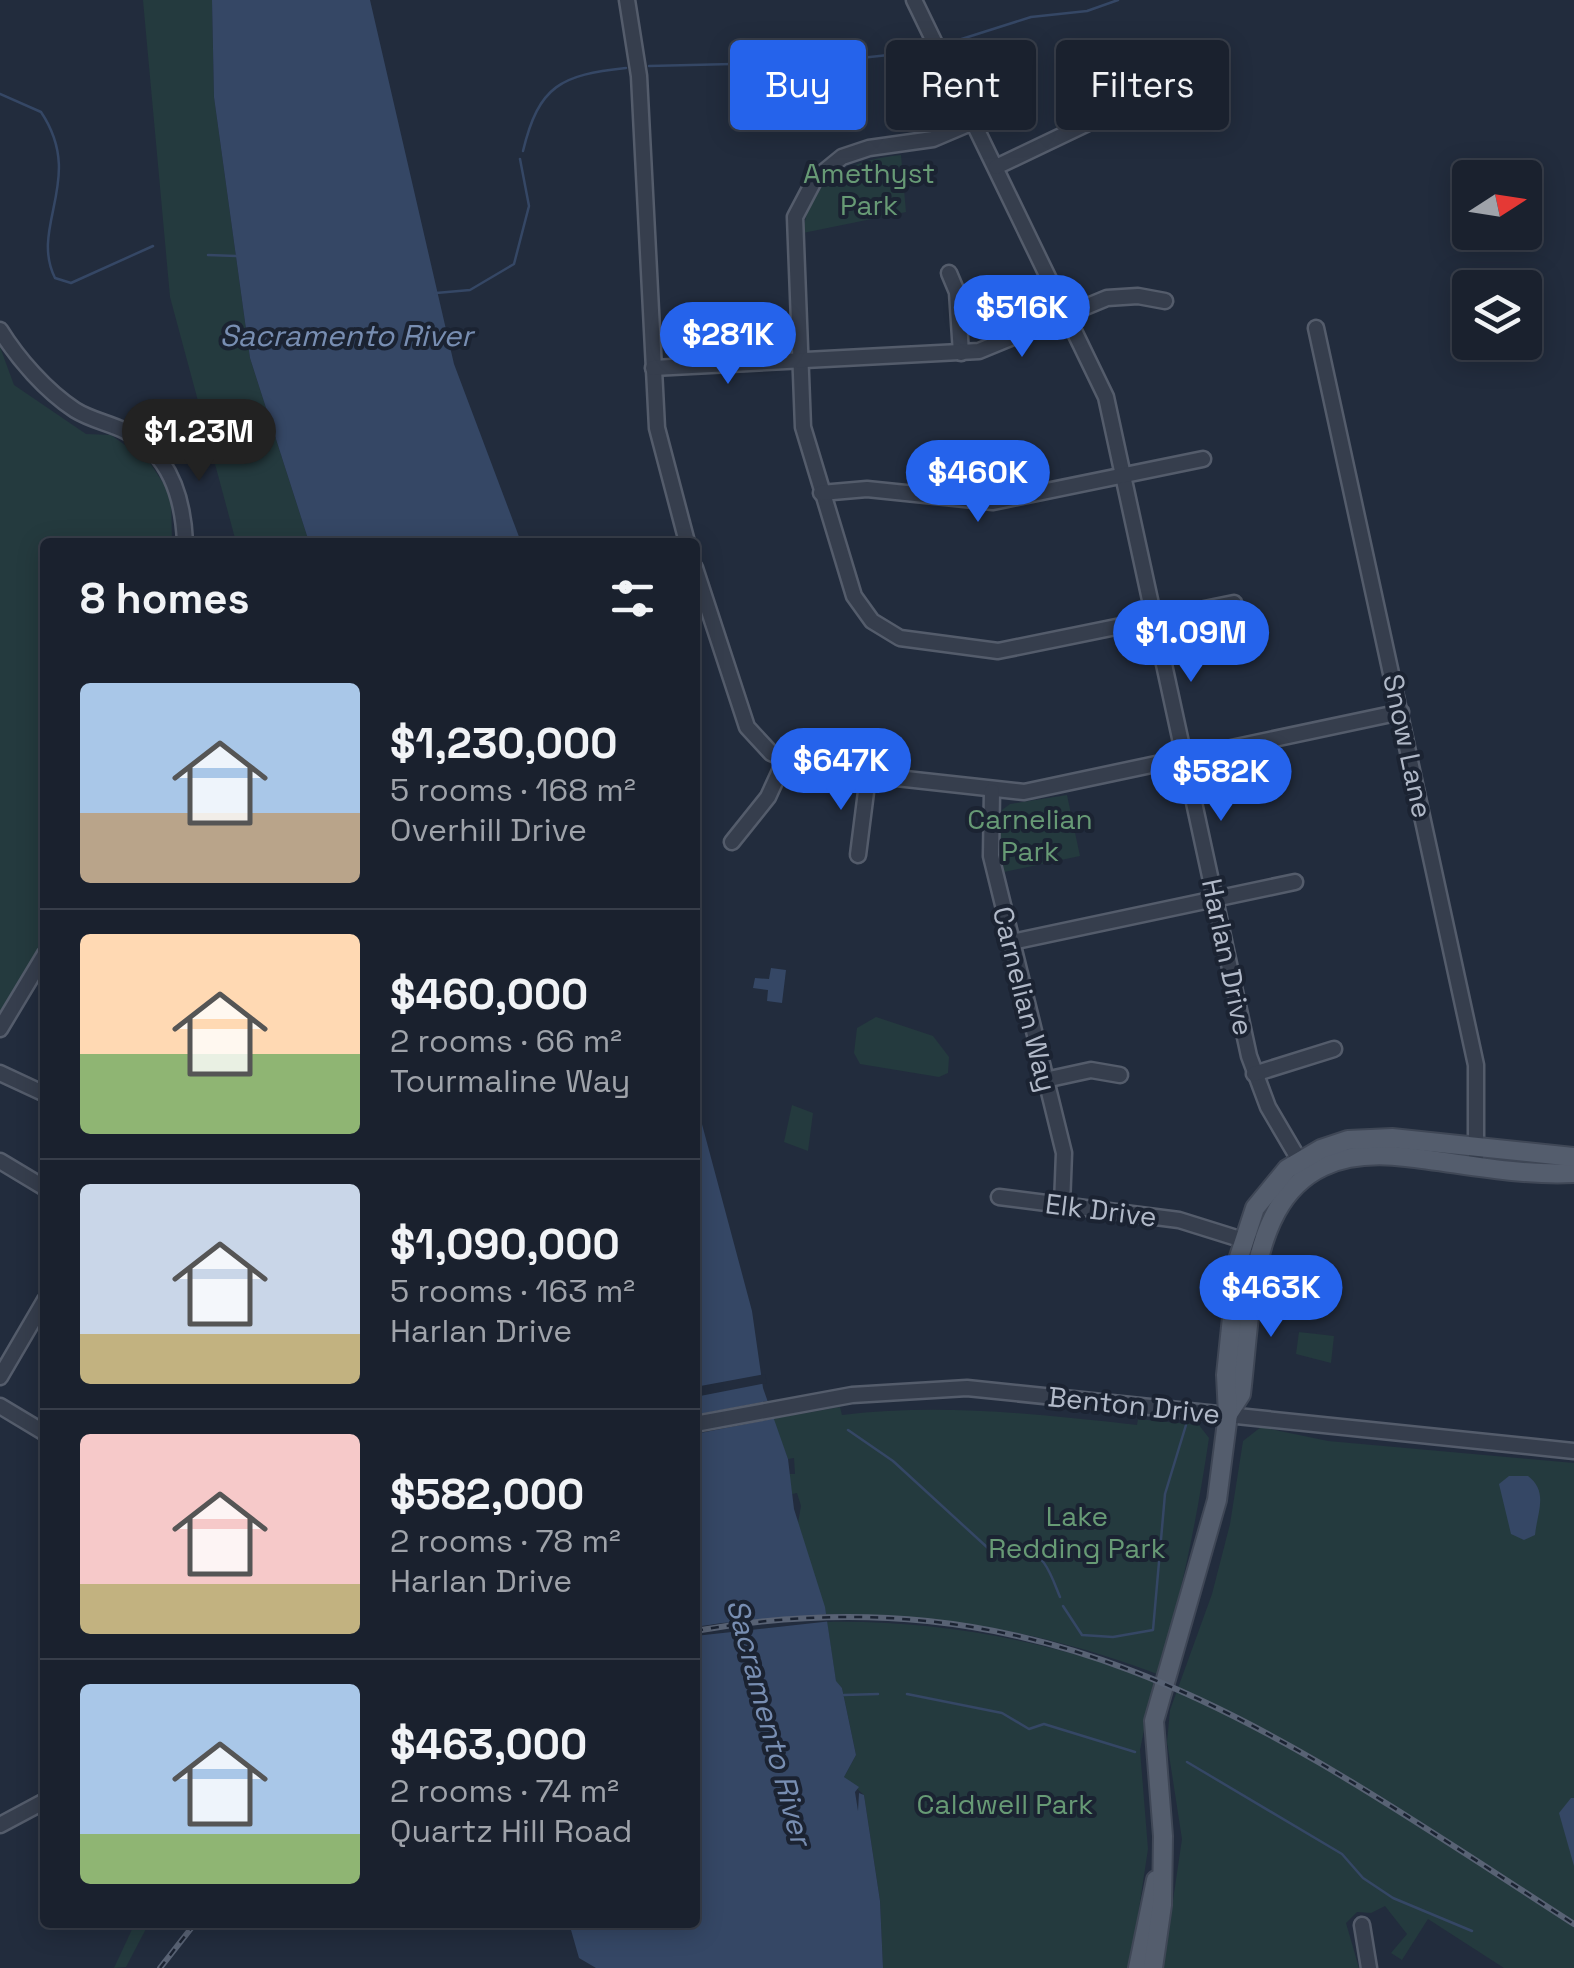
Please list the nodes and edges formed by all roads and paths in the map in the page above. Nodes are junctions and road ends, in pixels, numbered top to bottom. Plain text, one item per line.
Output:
1 (627, 0) edge
2 (914, 0) edge
3 (933, 40) edge
4 (955, 130) edge
5 (977, 130) edge
6 (1074, 130) edge
7 (996, 167) junction
8 (948, 274) dead end
9 (1165, 301) dead end
10 (1068, 314) junction
11 (1316, 328) dead end
12 (0, 330) edge
13 (961, 352) junction
14 (800, 360) junction
15 (653, 368) junction
16 (1203, 459) dead end
17 (1124, 476) junction
18 (820, 494) junction
19 (185, 538) edge
20 (686, 538) edge
21 (700, 584) edge
22 (1234, 603) dead end
23 (1155, 621) junction
24 (1401, 712) junction
25 (1185, 758) junction
26 (785, 760) junction
27 (868, 776) junction
28 (992, 791) junction
29 (732, 842) dead end
30 (858, 855) dead end
31 (1294, 882) dead end
32 (1215, 898) junction
33 (1012, 942) junction
34 (40, 962) edge
35 (0, 1029) edge
36 (1334, 1050) dead end
37 (0, 1073) edge
38 (1254, 1074) junction
39 (1120, 1075) dead end
40 (1045, 1080) junction
41 (40, 1092) edge
42 (1476, 1157) junction
43 (1574, 1157) edge
44 (0, 1161) edge
45 (1304, 1168) junction
46 (1574, 1173) edge
47 (40, 1185) edge
48 (998, 1197) dead end
49 (1062, 1206) junction
50 (1251, 1242) junction
51 (40, 1308) edge
52 (0, 1376) edge
53 (0, 1406) edge
54 (1228, 1414) junction
55 (700, 1423) edge
56 (40, 1430) edge
57 (1574, 1451) edge
58 (40, 1805) edge
59 (0, 1825) edge
60 (1160, 1865) junction
61 (1362, 1925) dead end
62 (1138, 1968) edge
63 (1153, 1968) edge
64 (1370, 1968) edge

1 - 15 street
2 - 3 street, Harlan Drive
4 - 14 street
5 - 7 street, Harlan Drive
6 - 7 street
7 - 10 street, Harlan Drive
8 - 13 street
9 - 10 street
10 - 13 street
10 - 17 street, Harlan Drive
11 - 24 street, Snow Lane
12 - 19 street
13 - 14 street
14 - 15 street
14 - 18 street
15 - 20 street
16 - 17 street
17 - 18 street
17 - 23 street, Harlan Drive
18 - 23 street
21 - 26 street
22 - 23 street
23 - 25 street, Harlan Drive
24 - 25 street
24 - 42 street, Snow Lane
25 - 28 street
25 - 32 street, Harlan Drive
26 - 27 street
26 - 29 street
27 - 28 street
27 - 30 street
28 - 33 street, Carnelian Way
31 - 32 street
32 - 33 street
32 - 38 street, Harlan Drive
33 - 40 street, Carnelian Way
34 - 35 street
36 - 38 street
37 - 41 street
38 - 45 street, Harlan Drive
39 - 40 street
40 - 49 street, Carnelian Way
42 - 43 main road
42 - 45 main road
42 - 46 main road
44 - 47 street
45 - 50 main road
48 - 49 street, Elk Drive
49 - 50 street, Elk Drive
50 - 54 main road
51 - 52 street
53 - 56 street
54 - 55 street, Benton Drive
54 - 57 street, Benton Drive
54 - 60 main road
58 - 59 street
60 - 62 main road
60 - 63 main road
61 - 64 street

